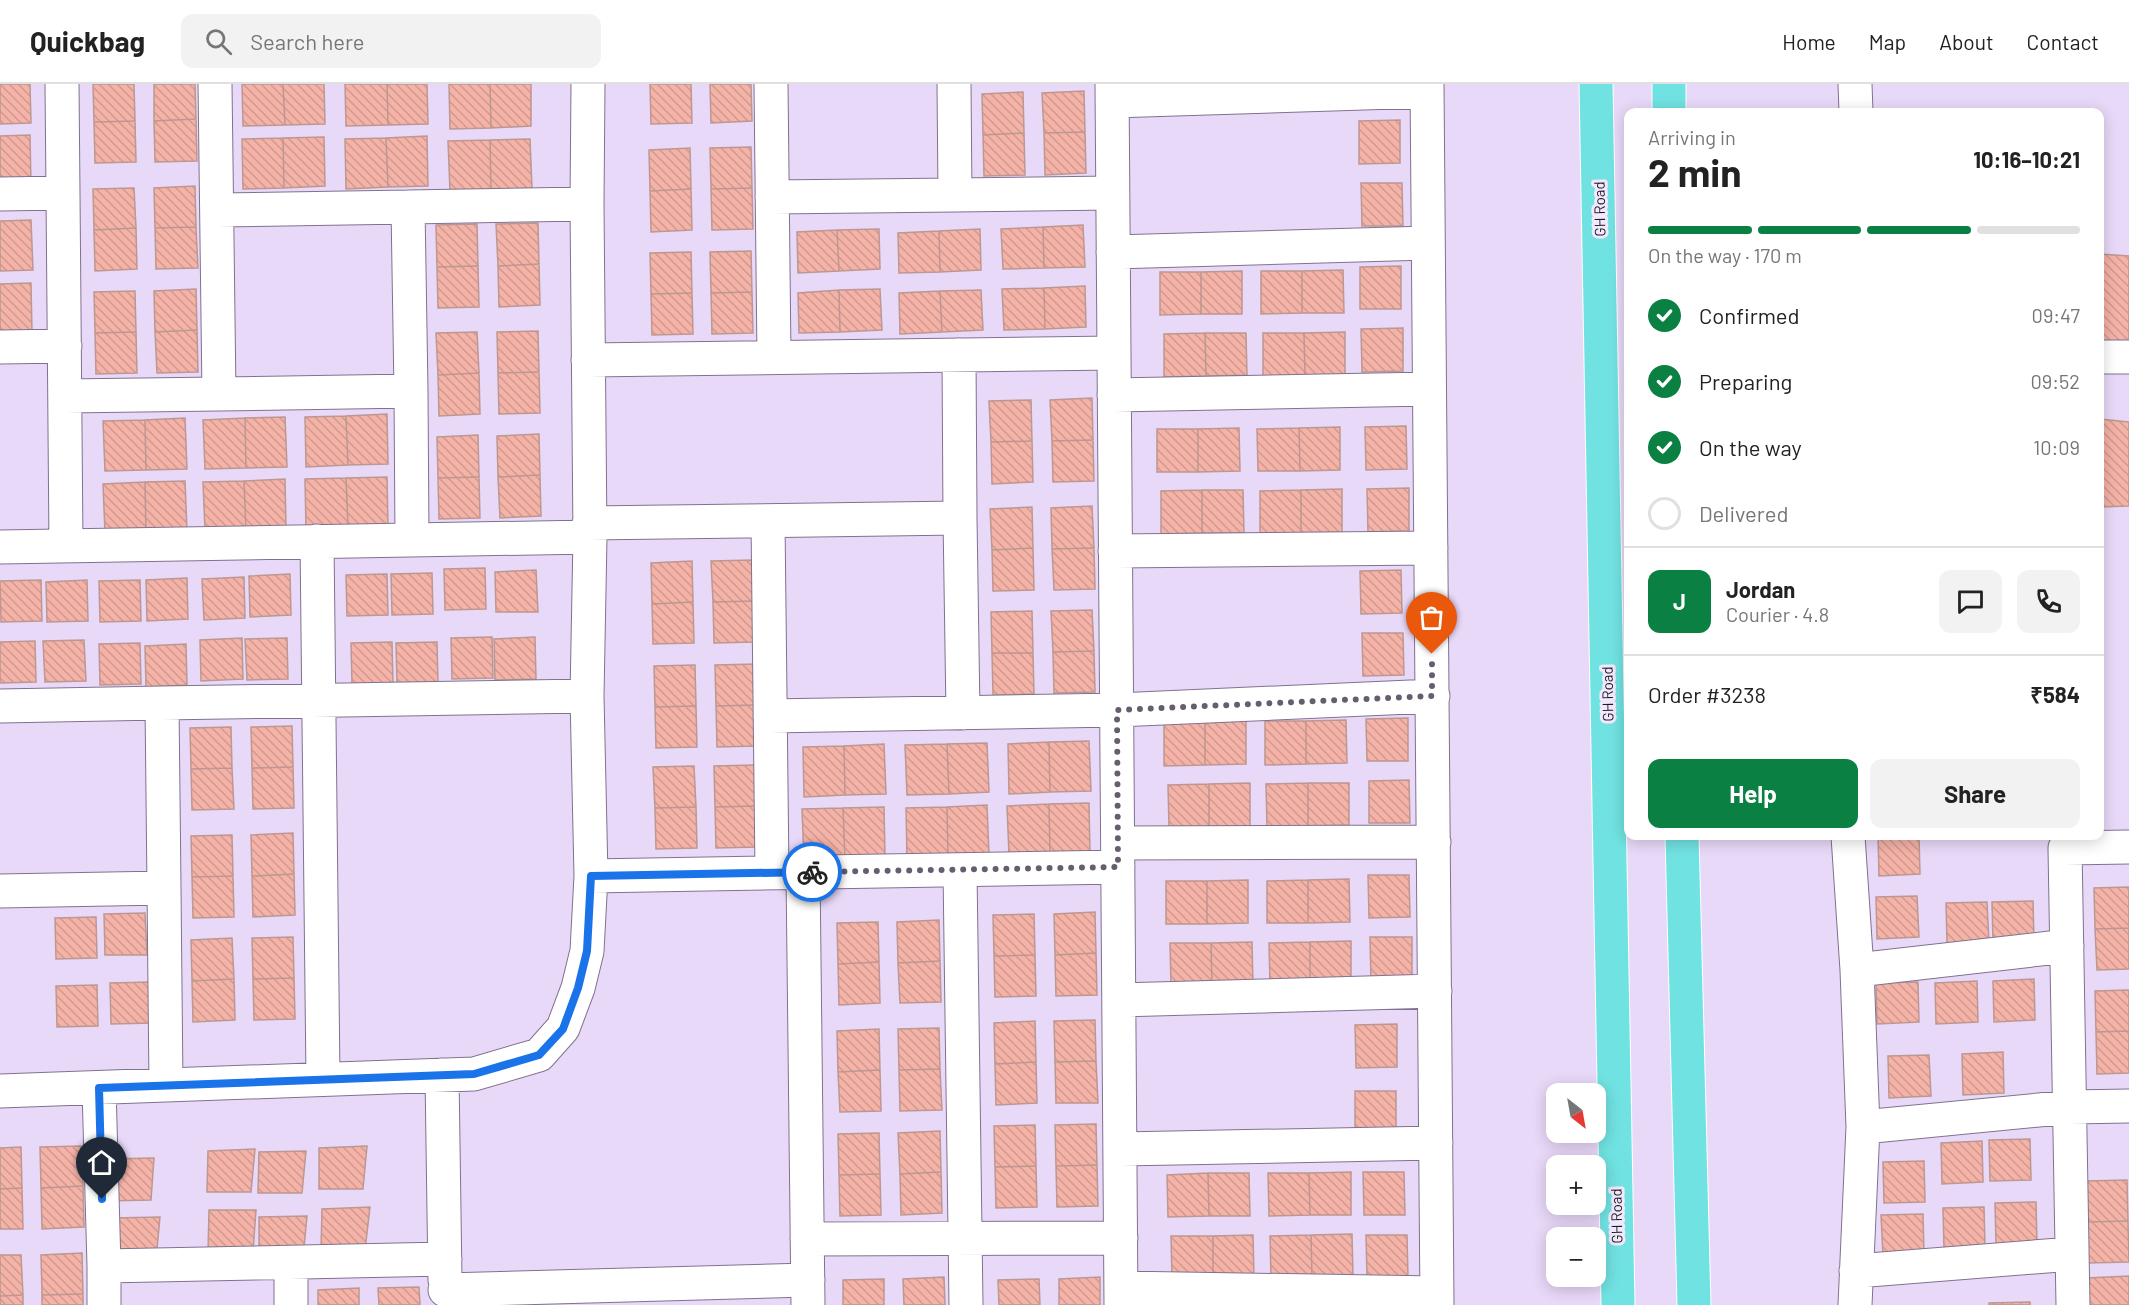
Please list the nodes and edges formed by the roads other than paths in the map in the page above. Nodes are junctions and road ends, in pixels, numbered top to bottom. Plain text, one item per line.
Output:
1 (62, 84) edge
2 (215, 84) edge
3 (588, 84) edge
4 (771, 84) edge
5 (954, 84) edge
6 (1596, 84) edge
7 (1669, 84) edge
8 (1855, 84) edge
9 (1427, 88) edge
10 (1112, 92) edge
11 (1669, 108) edge
12 (1856, 108) edge
13 (63, 193) junction
14 (1112, 193) junction
15 (0, 194) edge
16 (955, 195) junction
17 (772, 197) junction
18 (587, 204) junction
19 (408, 207) junction
20 (217, 210) junction
21 (1428, 243) junction
22 (1113, 252) junction
23 (65, 346) junction
24 (0, 347) edge
25 (1114, 353) junction
26 (959, 355) junction
27 (774, 357) junction
28 (2104, 357) edge
29 (2129, 357) edge
30 (588, 360) junction
31 (1429, 389) junction
32 (411, 391) junction
33 (219, 394) junction
34 (1114, 395) junction
35 (65, 396) junction
36 (960, 518) junction
37 (768, 521) junction
38 (590, 530) junction
39 (412, 540) junction
40 (317, 542) junction
41 (66, 546) junction
42 (0, 547) edge
43 (1431, 548) junction
44 (1115, 551) junction
45 (587, 696) junction
46 (1432, 696) junction
47 (318, 700) junction
48 (162, 703) junction
49 (0, 706) edge
50 (1117, 710) junction
51 (963, 713) junction
52 (770, 717) junction
53 (1682, 840) edge
54 (1848, 840) edge
55 (1434, 842) junction
56 (2065, 842) edge
57 (2129, 847) edge
58 (1118, 855) junction
59 (960, 870) junction
60 (788, 873) junction
61 (591, 876) junction
62 (164, 888) junction
63 (0, 891) edge
64 (2067, 946) junction
65 (1857, 970) junction
66 (1435, 991) junction
67 (1119, 1000) junction
68 (442, 1075) junction
69 (323, 1079) junction
70 (166, 1085) junction
71 (99, 1088) junction
72 (0, 1091) edge
73 (2129, 1106) edge
74 (2070, 1107) junction
75 (1863, 1127) junction
76 (1436, 1143) junction
77 (1121, 1149) junction
78 (1121, 1238) junction
79 (807, 1239) junction
80 (965, 1239) junction
81 (2073, 1254) junction
82 (291, 1263) junction
83 (104, 1266) junction
84 (1856, 1271) junction
85 (445, 1285) edge
86 (808, 1293) edge
87 (1121, 1296) edge
88 (1437, 1299) edge
89 (104, 1305) edge
90 (291, 1305) edge
91 (966, 1305) edge
92 (1618, 1305) edge
93 (1694, 1305) edge
94 (1855, 1305) edge
95 (2073, 1305) edge

1 - 13 street
2 - 20 street
3 - 18 street
4 - 17 street
5 - 16 street
6 - 92 main road, GH Road
7 - 11 main road
8 - 12 street
9 - 10 street
9 - 21 street
10 - 14 street
13 - 15 street
13 - 23 street
14 - 16 street
14 - 22 street
16 - 17 street
17 - 27 street
18 - 19 street
18 - 30 street
19 - 20 street
19 - 32 street
20 - 33 street
21 - 22 street
21 - 31 street
22 - 25 street
23 - 24 street
23 - 35 street
25 - 26 street
25 - 34 street
26 - 27 street
26 - 36 street
27 - 30 street
28 - 29 street
30 - 38 street
31 - 34 street
31 - 43 street
32 - 33 street
32 - 39 street
33 - 35 street
34 - 44 street
35 - 41 street
36 - 37 street
36 - 51 street
37 - 38 street
37 - 52 street
38 - 39 street
38 - 45 street
39 - 40 street
40 - 41 street
40 - 47 street
41 - 42 street
43 - 44 street
43 - 46 street
44 - 50 street
45 - 47 street
45 - 61 street
46 - 50 street
46 - 55 street
47 - 48 street
47 - 69 street
48 - 49 street
48 - 62 street
50 - 51 street
50 - 58 street
51 - 52 street
52 - 60 street
53 - 93 main road
54 - 65 street
55 - 58 street
55 - 66 street
56 - 57 street
56 - 64 street
58 - 59 street
58 - 67 street
59 - 60 street
59 - 80 street
60 - 61 street
60 - 79 street
61 - 68 street
62 - 63 street
62 - 70 street
64 - 65 street
64 - 74 street
65 - 75 street
66 - 67 street
66 - 76 street
67 - 77 street
68 - 69 street
68 - 85 street
69 - 70 street
70 - 71 street
71 - 72 street
71 - 83 street
73 - 74 street
74 - 75 street
74 - 81 street
75 - 84 street
76 - 77 street
76 - 88 street
77 - 78 street
78 - 80 street
78 - 87 street
79 - 80 street
79 - 86 street
80 - 91 street
81 - 84 street
81 - 95 street
82 - 83 street
82 - 85 street
82 - 90 street
83 - 89 street
84 - 94 street
85 - 86 street
87 - 88 street

